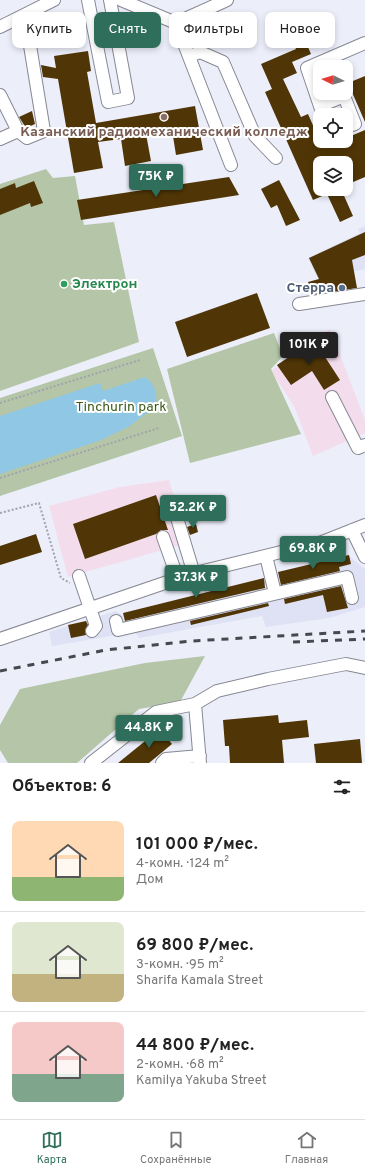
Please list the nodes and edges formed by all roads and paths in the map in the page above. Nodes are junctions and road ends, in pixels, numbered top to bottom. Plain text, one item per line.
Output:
1 (54, 0) edge
2 (88, 0) edge
3 (110, 0) edge
4 (121, 0) edge
5 (228, 0) edge
6 (29, 12) edge
7 (201, 12) edge
8 (169, 20) edge
9 (12, 21) edge
10 (0, 27) edge
11 (365, 43) edge
12 (31, 48) edge
13 (187, 48) edge
14 (190, 56) junction
15 (0, 95) edge
16 (320, 108) edge
17 (324, 108) edge
18 (349, 108) edge
19 (18, 131) junction
20 (0, 139) edge
21 (276, 158) dead end
22 (231, 164) dead end
23 (365, 294) edge
24 (299, 304) dead end
25 (140, 360) dead end
26 (332, 397) dead end
27 (0, 403) edge
28 (159, 428) dead end
29 (365, 445) edge
30 (0, 478) edge
31 (174, 508) dead end
32 (0, 513) edge
33 (365, 525) edge
34 (352, 530) junction
35 (163, 537) dead end
36 (266, 556) junction
37 (365, 557) edge
38 (194, 574) junction
39 (79, 576) dead end
40 (178, 579) junction
41 (85, 592) junction
42 (275, 593) junction
43 (352, 598) dead end
44 (90, 608) junction
45 (116, 621) dead end
46 (92, 631) dead end
47 (0, 639) edge
48 (365, 668) edge
49 (195, 704) junction
50 (200, 760) edge
51 (91, 763) edge
52 (162, 763) edge

1 - 6 street
2 - 3 street
4 - 8 street
5 - 7 street
9 - 10 street
11 - 16 street
12 - 19 street
13 - 14 street
14 - 21 street
14 - 22 street
15 - 19 street
17 - 18 street
19 - 20 street
23 - 24 street
25 - 27 path
26 - 29 street
28 - 30 path
31 - 38 street
32 - 41 path
33 - 34 street
34 - 36 street
34 - 37 street
35 - 40 street
36 - 38 street
36 - 42 street
38 - 40 street
39 - 41 street
40 - 44 street
41 - 44 street
42 - 43 street
42 - 45 street
44 - 46 street
44 - 47 street
48 - 49 street
49 - 50 street
49 - 51 street
50 - 52 street

